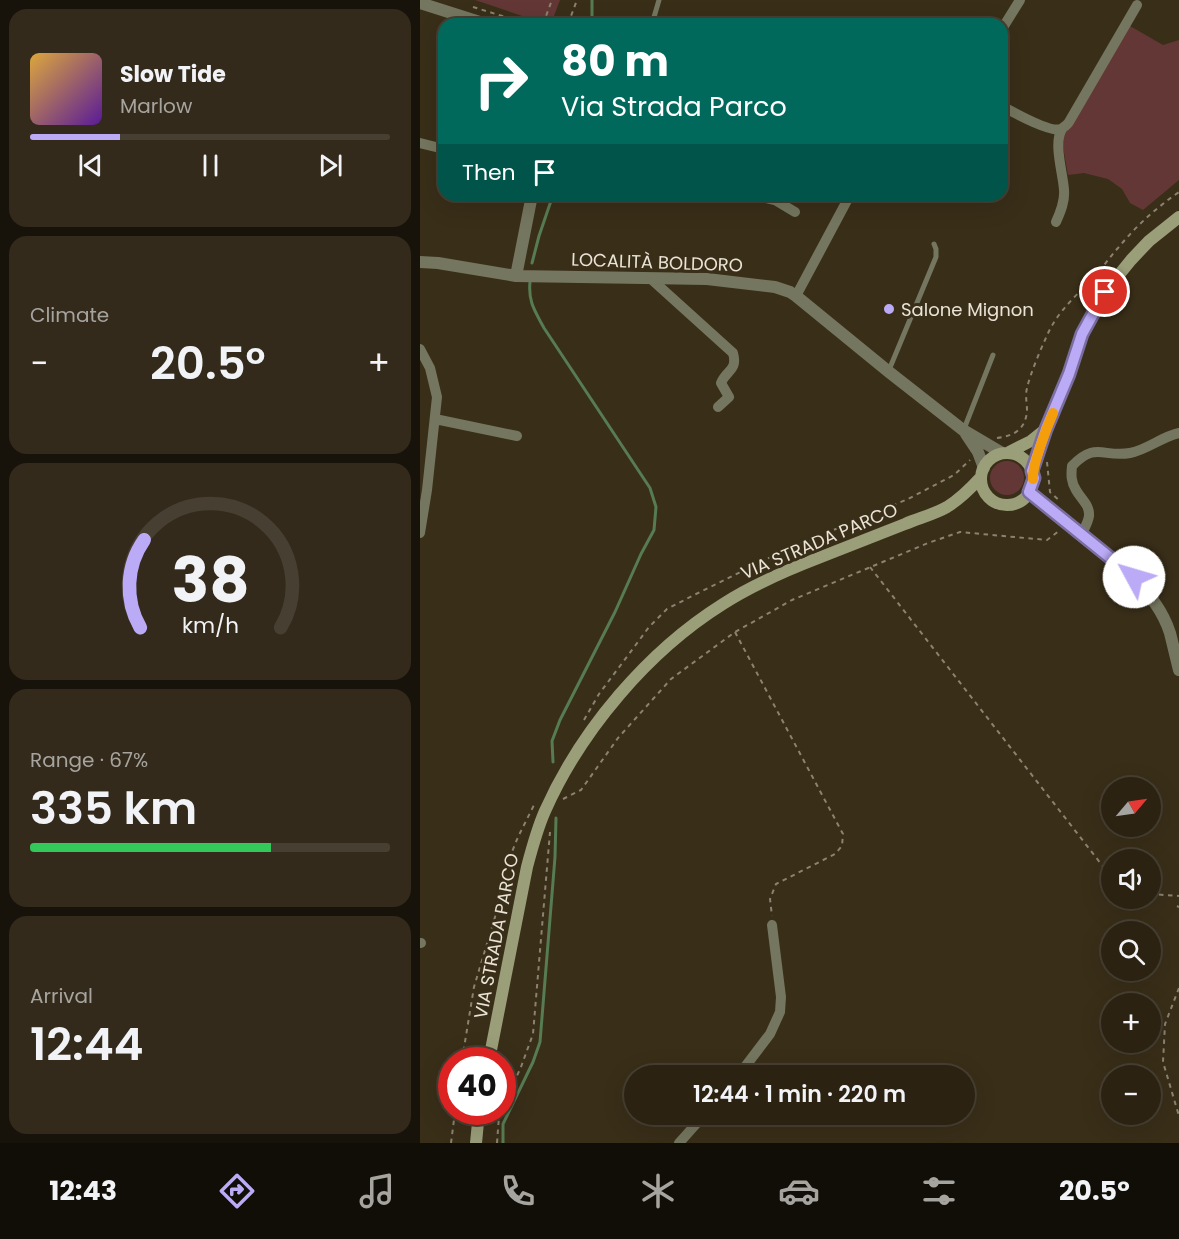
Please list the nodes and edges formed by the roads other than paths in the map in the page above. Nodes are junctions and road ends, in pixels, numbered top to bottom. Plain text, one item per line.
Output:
1 (659, 0) edge
2 (1020, 0) edge
3 (420, 3) edge
4 (1137, 5) dead end
5 (467, 18) edge
6 (654, 18) edge
7 (1008, 19) edge
8 (1008, 109) edge
9 (1062, 129) junction
10 (420, 142) edge
11 (438, 147) edge
12 (531, 201) edge
13 (777, 201) edge
14 (847, 201) edge
15 (795, 212) dead end
16 (1179, 217) edge
17 (1056, 222) dead end
18 (934, 243) dead end
19 (420, 262) edge
20 (521, 276) junction
21 (650, 278) junction
22 (796, 296) junction
23 (420, 348) edge
24 (993, 355) dead end
25 (889, 372) junction
26 (718, 407) dead end
27 (435, 419) junction
28 (1046, 429) junction
29 (963, 430) junction
30 (1179, 433) edge
31 (517, 436) dead end
32 (983, 448) junction
33 (1006, 453) junction
34 (1032, 471) junction
35 (982, 472) junction
36 (1029, 492) junction
37 (420, 533) edge
38 (1081, 535) junction
39 (1179, 670) edge
40 (772, 925) road end
41 (492, 1047) edge
42 (746, 1065) edge
43 (478, 1125) edge
44 (697, 1125) edge
45 (684, 1142) edge
46 (476, 1143) edge

1 - 6 lane
2 - 7 street
3 - 5 street
4 - 9 street
8 - 9 street
9 - 17 street
10 - 11 street
12 - 20 street
13 - 15 street
14 - 22 street
16 - 28 main road
18 - 25 lane
19 - 20 street, LOCALITÀ BOLDORO
20 - 21 street, LOCALITÀ BOLDORO
21 - 22 street, LOCALITÀ BOLDORO
21 - 26 street
22 - 25 street, LOCALITÀ BOLDORO
23 - 27 street
24 - 29 lane
25 - 29 street, LOCALITÀ BOLDORO
27 - 31 street
27 - 37 street
28 - 33 main road
28 - 34 main road
29 - 32 street, LOCALITÀ BOLDORO
30 - 38 street
32 - 33 street, LOCALITÀ BOLDORO
32 - 35 street
33 - 34 main road
33 - 35 main road
34 - 36 main road
35 - 36 main road
35 - 41 main road, VIA STRADA PARCO
36 - 38 street
38 - 39 street
40 - 42 street
43 - 46 main road
44 - 45 street

